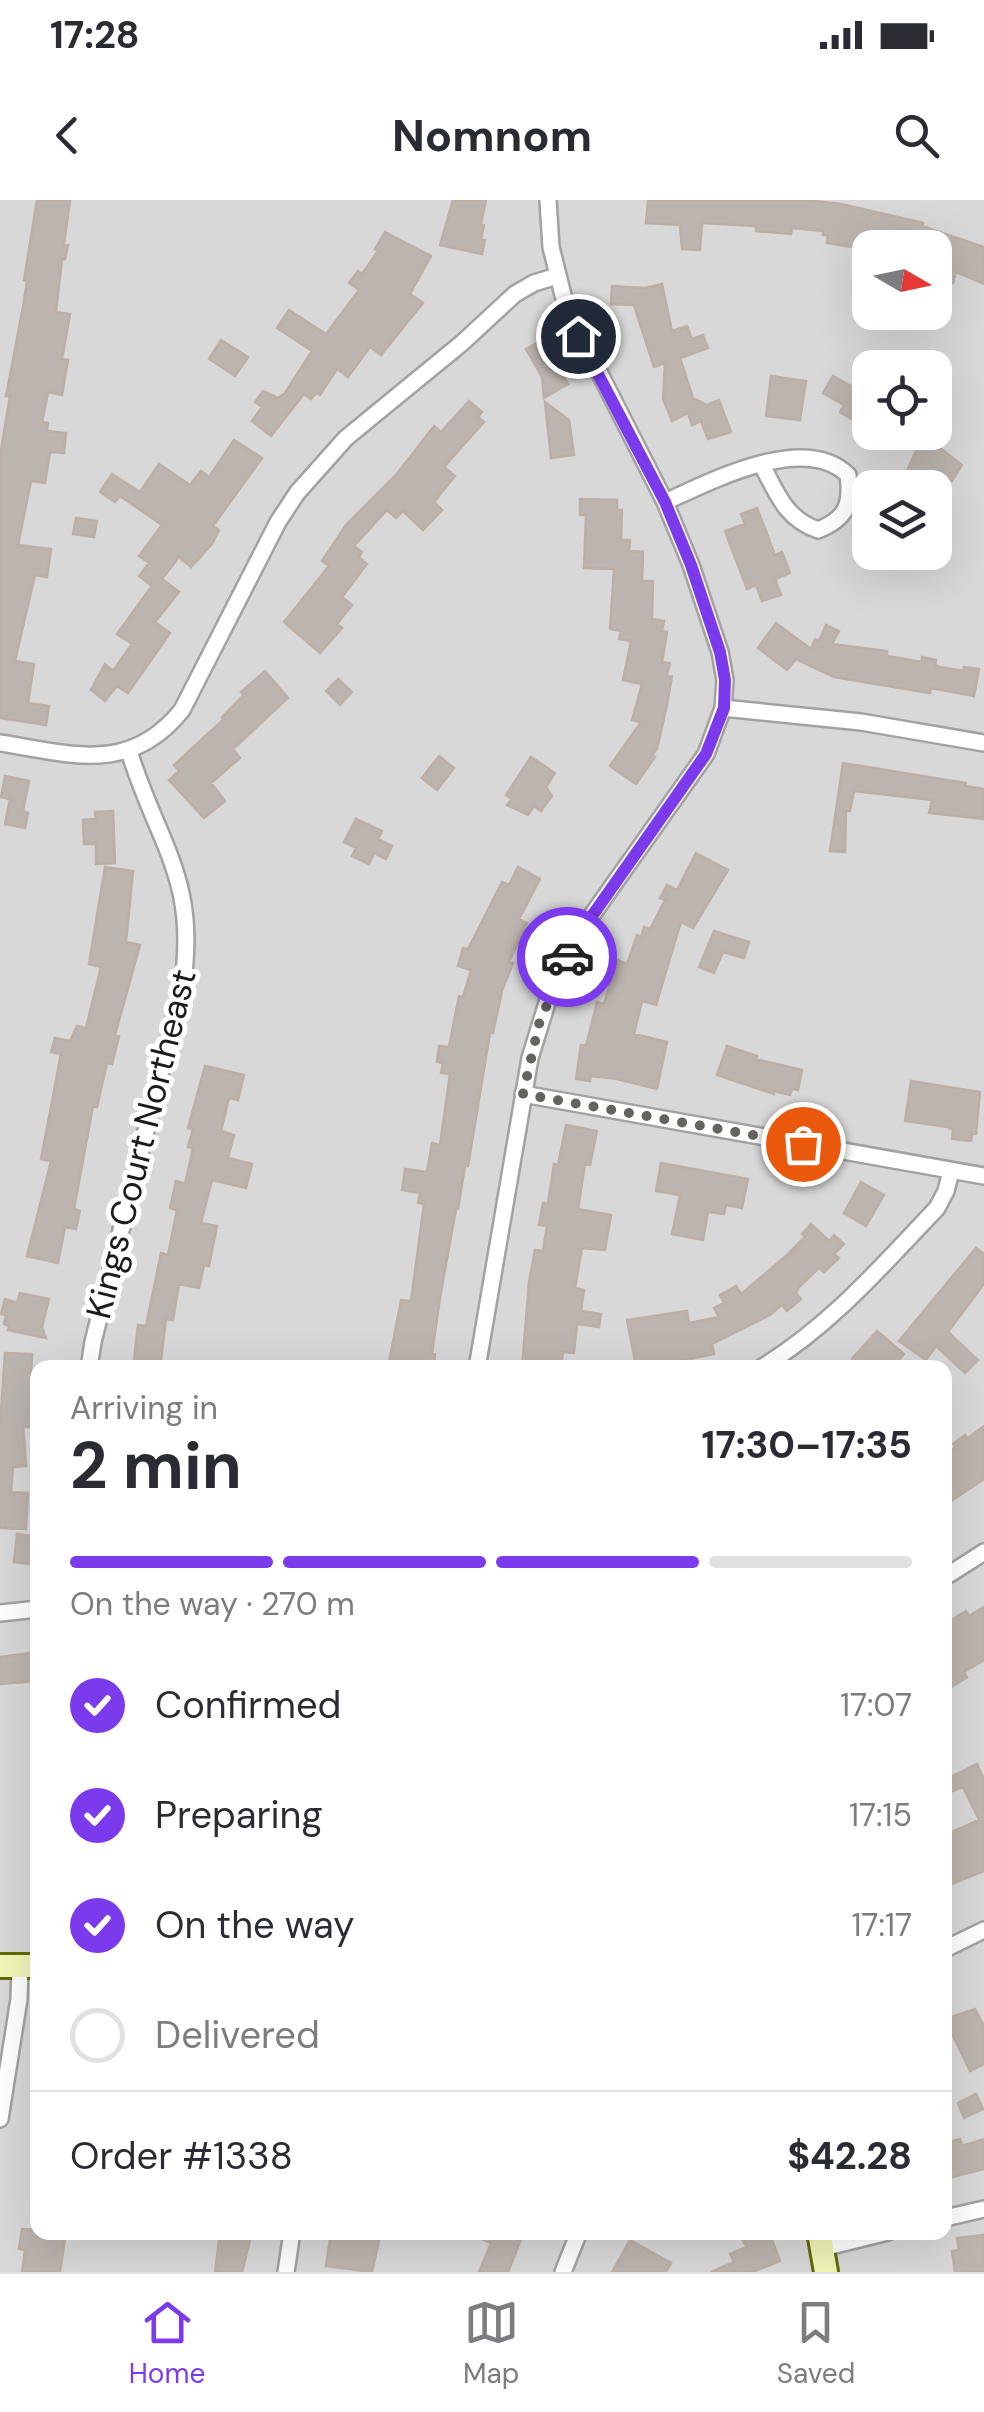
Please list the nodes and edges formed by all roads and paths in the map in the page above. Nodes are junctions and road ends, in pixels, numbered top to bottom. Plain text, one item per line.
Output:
1 (548, 200) edge
2 (557, 276) junction
3 (762, 464) junction
4 (665, 502) junction
5 (724, 708) junction
6 (0, 743) edge
7 (984, 743) edge
8 (130, 751) junction
9 (523, 1094) junction
10 (951, 1170) junction
11 (984, 1176) edge
12 (90, 1360) edge
13 (478, 1360) edge
14 (773, 1360) edge
15 (984, 1552) edge
16 (952, 1573) edge
17 (30, 1610) edge
18 (0, 1614) edge
19 (984, 1930) edge
20 (952, 1946) edge
21 (19, 1966) edge
22 (0, 2119) edge
23 (984, 2209) edge
24 (952, 2216) edge
25 (291, 2240) edge
26 (576, 2240) edge
27 (860, 2240) edge
28 (822, 2251) edge
29 (286, 2272) edge
30 (562, 2272) edge

1 - 2 street
2 - 4 street
2 - 8 street
3 - 3 street
3 - 4 street
4 - 5 street
5 - 7 street
5 - 9 street
6 - 8 street
8 - 12 street, Kings Court Northeast
9 - 10 street
9 - 13 street
10 - 11 street
10 - 14 street
15 - 16 street
17 - 18 street
19 - 20 street
21 - 22 street
23 - 24 street
25 - 29 street
26 - 30 street
27 - 28 street

